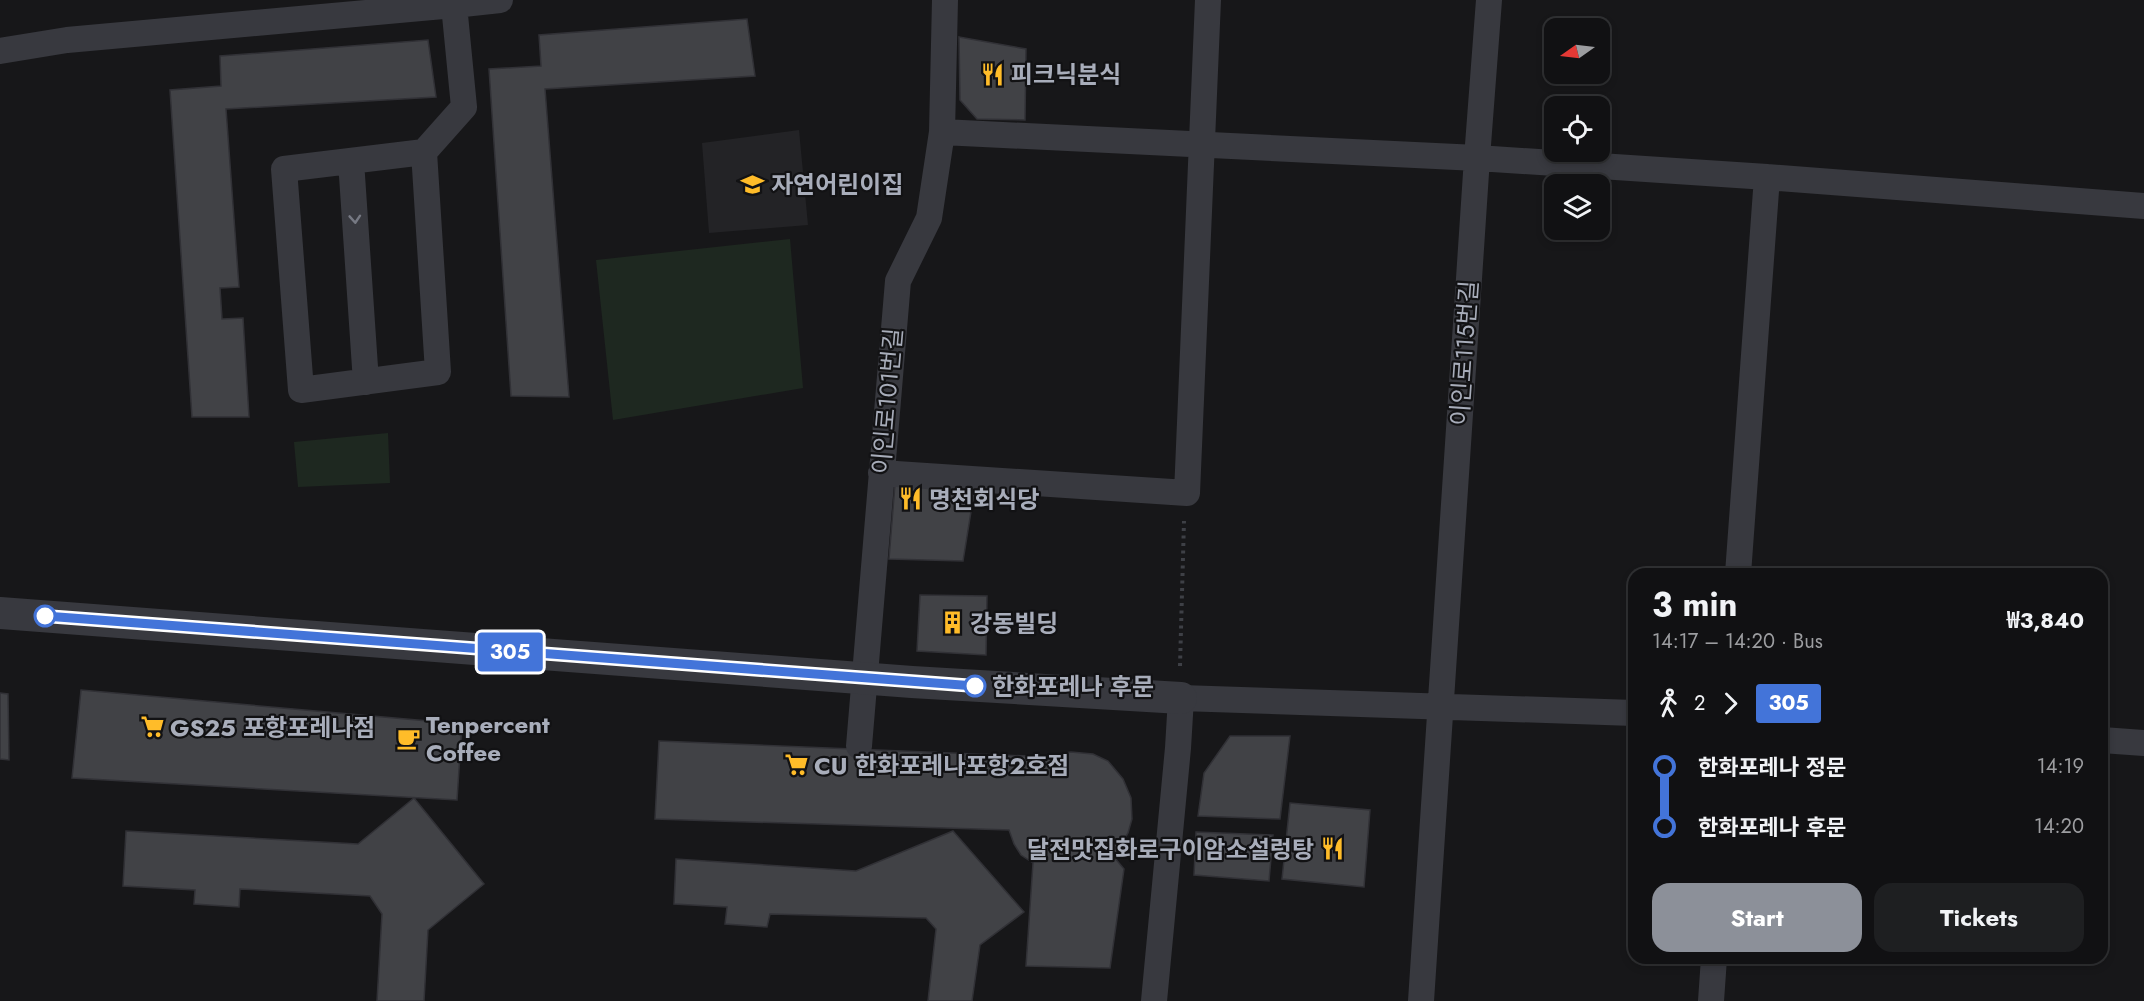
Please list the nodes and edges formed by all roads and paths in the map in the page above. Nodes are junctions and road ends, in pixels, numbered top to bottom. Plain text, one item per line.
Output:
1 (500, 0) edge
2 (945, 0) edge
3 (1208, 0) edge
4 (1489, 0) edge
5 (453, 2) edge
6 (0, 51) edge
7 (942, 132) junction
8 (1202, 145) junction
9 (424, 152) junction
10 (1477, 158) junction
11 (351, 161) junction
12 (1767, 177) junction
13 (2144, 206) edge
14 (366, 382) junction
15 (881, 473) junction
16 (1185, 493) junction
17 (1738, 568) edge
18 (0, 613) edge
19 (1180, 666) dead end
20 (864, 679) junction
21 (1181, 698) junction
22 (1441, 706) junction
23 (1628, 713) edge
24 (2108, 740) edge
25 (2144, 743) edge
26 (859, 746) dead end
27 (1714, 964) edge
28 (1154, 1001) edge
29 (1421, 1001) edge
30 (1711, 1001) edge

1 - 5 street
2 - 7 street, 이인로101번길
3 - 8 street
4 - 10 street, 이인로115번길
5 - 6 street
5 - 9 street
7 - 8 street
7 - 15 street, 이인로101번길
8 - 10 street
8 - 16 street
9 - 11 street
9 - 14 street
10 - 12 street
10 - 22 street, 이인로115번길
11 -> 14 street
11 - 14 street
12 - 13 street
12 - 17 street
15 - 16 street
15 - 20 street, 이인로101번길
16 - 19 path
18 - 20 street
20 - 21 street
20 - 26 street, 이인로101번길
21 - 22 street
21 - 28 street
22 - 23 street
22 - 29 street, 이인로115번길
24 - 25 street
27 - 30 street

